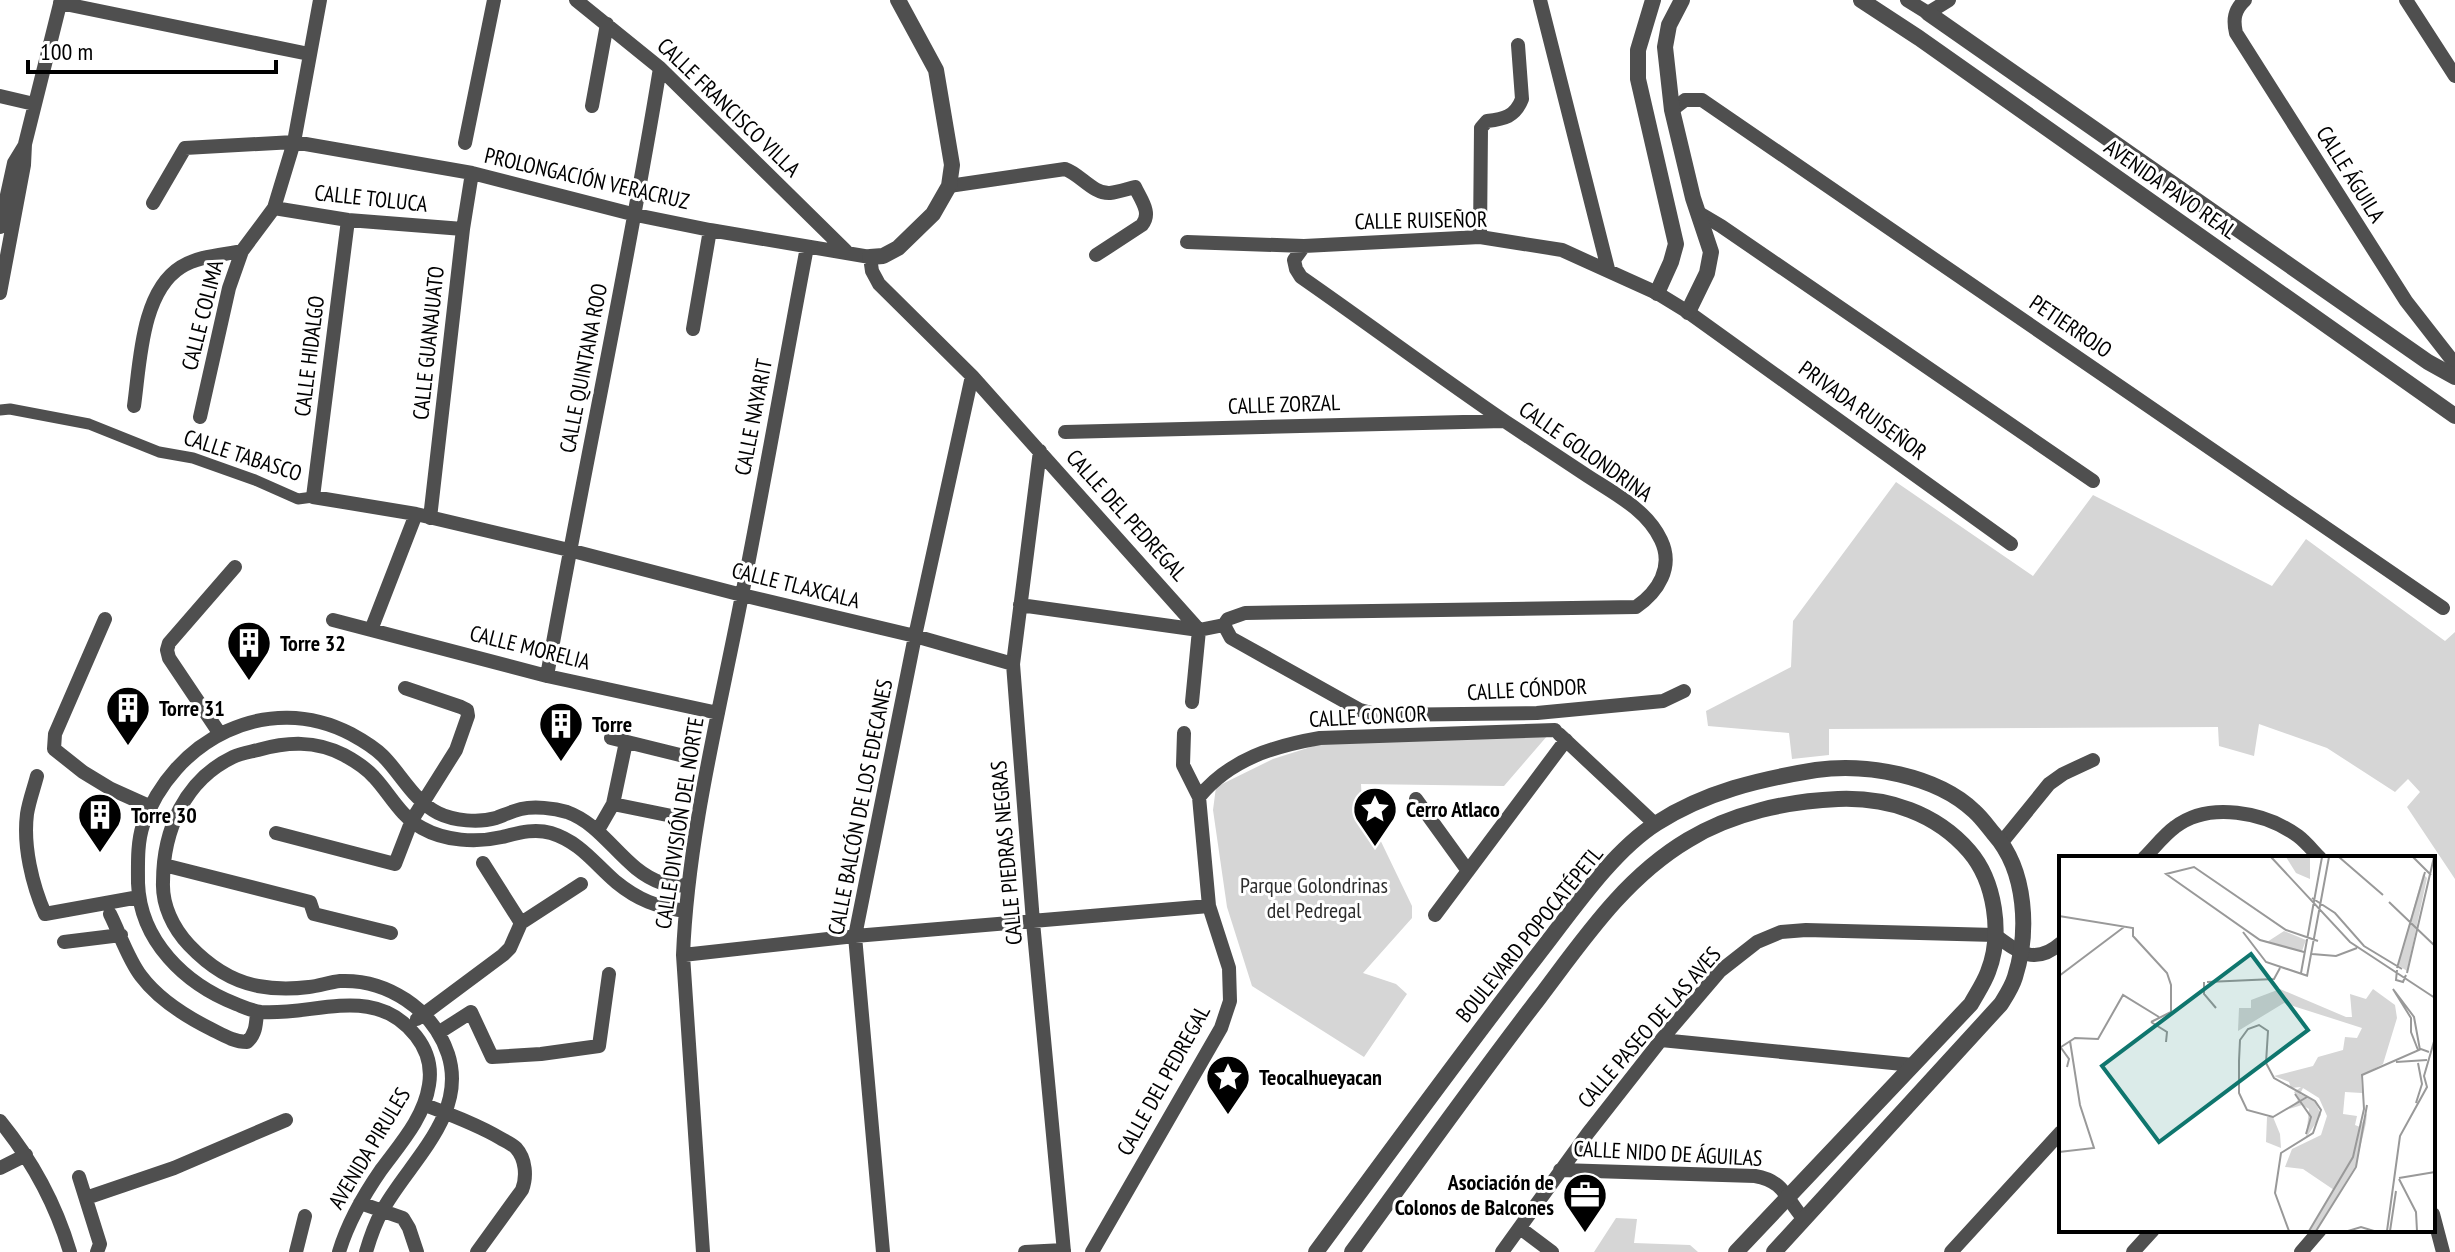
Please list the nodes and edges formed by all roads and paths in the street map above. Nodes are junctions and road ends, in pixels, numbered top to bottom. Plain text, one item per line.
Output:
1 (320, 0) edge
2 (494, 0) edge
3 (576, 0) edge
4 (898, 0) edge
5 (1540, 0) edge
6 (1653, 0) edge
7 (1682, 0) edge
8 (1861, 0) edge
9 (1907, 0) edge
10 (1949, 0) edge
11 (2245, 0) edge
12 (2406, 0) edge
13 (61, 1) edge
14 (1928, 13) junction
15 (607, 24) junction
16 (1518, 45) dead end
17 (309, 54) junction
18 (660, 68) junction
19 (2455, 76) edge
20 (0, 96) edge
21 (34, 104) junction
22 (592, 106) dead end
23 (1672, 110) junction
24 (294, 142) junction
25 (465, 143) dead end
26 (25, 144) junction
27 (472, 173) junction
28 (949, 186) junction
29 (153, 203) dead end
30 (274, 208) junction
31 (1699, 213) junction
32 (636, 215) junction
33 (348, 220) junction
34 (0, 227) edge
35 (463, 229) junction
36 (710, 230) junction
37 (1480, 237) junction
38 (1187, 242) dead end
39 (1304, 246) junction
40 (807, 247) junction
41 (242, 251) junction
42 (846, 251) junction
43 (1096, 255) dead end
44 (870, 257) junction
45 (1608, 269) junction
46 (0, 293) edge
47 (1657, 293) junction
48 (1688, 312) junction
49 (693, 329) dead end
50 (2455, 364) edge
51 (972, 376) junction
52 (2455, 377) edge
53 (134, 406) dead end
54 (0, 410) edge
55 (2455, 416) edge
56 (200, 417) dead end
57 (1504, 421) junction
58 (1065, 432) dead end
59 (1040, 451) junction
60 (2093, 481) dead end
61 (313, 497) junction
62 (423, 516) junction
63 (2011, 544) dead end
64 (569, 550) junction
65 (235, 567) dead end
66 (742, 595) junction
67 (1020, 605) junction
68 (2443, 608) dead end
69 (105, 619) dead end
70 (333, 620) dead end
71 (1224, 625) junction
72 (371, 630) junction
73 (1199, 630) junction
74 (915, 636) junction
75 (1013, 664) junction
76 (547, 676) junction
77 (405, 688) dead end
78 (1684, 691) dead end
79 (1192, 702) dead end
80 (718, 713) junction
81 (1537, 713) junction
82 (1184, 733) dead end
83 (220, 734) junction
84 (1560, 735) junction
85 (611, 738) dead end
86 (626, 742) junction
87 (680, 755) dead end
88 (2093, 760) dead end
89 (37, 776) dead end
90 (1199, 797) junction
91 (1416, 799) dead end
92 (423, 802) junction
93 (613, 804) junction
94 (151, 807) junction
95 (1677, 812) junction
96 (672, 816) dead end
97 (412, 820) junction
98 (1655, 824) junction
99 (142, 828) junction
100 (598, 830) junction
101 (276, 833) dead end
102 (168, 836) junction
103 (1689, 838) junction
104 (2002, 842) junction
105 (2146, 856) edge
106 (2315, 856) edge
107 (483, 863) dead end
108 (631, 863) junction
109 (164, 865) junction
110 (1468, 871) junction
111 (615, 881) junction
112 (581, 884) dead end
113 (688, 886) junction
114 (1590, 888) junction
115 (139, 897) junction
116 (1209, 906) junction
117 (1609, 907) junction
118 (685, 911) junction
119 (110, 914) dead end
120 (1435, 915) dead end
121 (1033, 922) junction
122 (521, 923) junction
123 (391, 933) dead end
124 (121, 935) junction
125 (1995, 935) junction
126 (855, 936) junction
127 (64, 942) dead end
128 (2059, 944) edge
129 (2020, 953) junction
130 (683, 955) junction
131 (609, 974) dead end
132 (257, 1012) junction
133 (424, 1014) junction
134 (407, 1025) junction
135 (438, 1033) junction
136 (1661, 1040) junction
137 (1913, 1065) junction
138 (425, 1105) junction
139 (446, 1113) junction
140 (286, 1120) dead end
141 (1, 1123) edge
142 (2059, 1134) edge
143 (26, 1155) junction
144 (0, 1168) edge
145 (1560, 1170) junction
146 (79, 1177) dead end
147 (86, 1198) junction
148 (1787, 1199) junction
149 (360, 1203) junction
150 (382, 1211) junction
151 (305, 1216) dead end
152 (1803, 1218) junction
153 (2435, 1222) edge
154 (1520, 1228) junction
155 (2151, 1232) edge
156 (2318, 1232) edge
157 (1781, 1250) edge
158 (1064, 1251) edge
159 (70, 1252) edge
160 (97, 1252) edge
161 (296, 1252) edge
162 (339, 1252) edge
163 (366, 1252) edge
164 (417, 1252) edge
165 (477, 1252) edge
166 (703, 1252) edge
167 (883, 1252) edge
168 (1025, 1252) edge
169 (1092, 1252) edge
170 (1316, 1252) edge
171 (1352, 1252) edge
172 (1502, 1252) edge
173 (1552, 1252) edge
174 (1736, 1252) edge
175 (1951, 1252) edge
176 (2133, 1252) edge
177 (2301, 1252) edge
178 (2443, 1252) edge

1 - 17 street, CALLE COLIMA
2 - 25 street
3 - 15 street, CALLE FRANCISCO VILLA
4 - 28 street
5 - 45 street
6 - 47 street
7 - 23 street
8 - 55 street, AVENIDA PAVO REAL
9 - 14 street, AVENIDA PAVO REAL
10 - 14 street
11 - 50 street, CALLE ÁGUILA
12 - 19 street
13 - 17 street
13 - 21 street
14 - 52 street, AVENIDA PAVO REAL
15 - 18 street, CALLE FRANCISCO VILLA
15 - 22 street
16 - 37 street
17 - 24 street, CALLE COLIMA
18 - 32 street, CALLE QUINTANA ROO
18 - 42 street, CALLE FRANCISCO VILLA
20 - 21 street
21 - 26 street
23 - 31 street
23 - 68 street, PETIERROJO
24 - 27 street, PROLONGACIÓN VERACRUZ
24 - 29 street, PROLONGACIÓN VERACRUZ
24 - 30 street, CALLE COLIMA
26 - 34 street
26 - 46 street
27 - 32 street, PROLONGACIÓN VERACRUZ
27 - 35 street, CALLE GUANAJUATO
28 - 43 street
28 - 44 street
30 - 33 street, CALLE TOLUCA
30 - 41 street, CALLE COLIMA
31 - 48 street
31 - 60 street
32 - 36 street, PROLONGACIÓN VERACRUZ
32 - 64 street, CALLE QUINTANA ROO
33 - 35 street, CALLE TOLUCA
33 - 61 street, CALLE HIDALGO
35 - 62 street, CALLE GUANAJUATO
36 - 40 street, PROLONGACIÓN VERACRUZ
36 - 49 street
37 - 39 street, CALLE RUISEÑOR
37 - 45 street, CALLE RUISEÑOR
38 - 39 street, CALLE RUISEÑOR
39 - 57 street, CALLE GOLONDRINA
40 - 42 street, PROLONGACIÓN VERACRUZ
40 - 66 street, CALLE NAYARIT
41 - 53 street
41 - 56 street, CALLE COLIMA
42 - 44 street, PROLONGACIÓN VERACRUZ
44 - 51 street, CALLE DEL PEDREGAL
45 - 47 street, CALLE RUISEÑOR
47 - 48 street, CALLE RUISEÑOR
48 - 63 street, PRIVADA RUISEÑOR
51 - 59 street, CALLE DEL PEDREGAL
51 - 74 street, CALLE BALCÓN DE LOS EDECANES
54 - 61 street, CALLE TABASCO
57 - 58 street, CALLE ZORZAL
57 - 71 street, CALLE GOLONDRINA
59 - 67 street, CALLE PIEDRAS NEGRAS
59 - 73 street, CALLE DEL PEDREGAL
61 - 62 street, CALLE TABASCO
62 - 64 street, CALLE TABASCO
62 - 72 street, CALLE GUANAJUATO
64 - 66 street, CALLE TLAXCALA
64 - 76 street, CALLE QUINTANA ROO
65 - 83 street
66 - 74 street, CALLE TLAXCALA
66 - 80 street, CALLE DIVISIÓN DEL NORTE
67 - 73 street, CALLE GOLONDRINA
67 - 75 street, CALLE PIEDRAS NEGRAS
69 - 94 street
70 - 72 street, CALLE MORELIA
71 - 73 street, CALLE GOLONDRINA
71 - 81 street, CALLE CÓNDOR
72 - 76 street, CALLE MORELIA
73 - 79 street
74 - 75 street, CALLE TLAXCALA
74 - 126 street, CALLE BALCÓN DE LOS EDECANES
75 - 121 street, CALLE PIEDRAS NEGRAS
76 - 80 street, CALLE MORELIA
77 - 92 street
78 - 81 street, CALLE CÓNDOR
80 - 113 street, CALLE DIVISIÓN DEL NORTE
81 - 84 street
82 - 90 street, CALLE DEL PEDREGAL
83 - 92 street
83 - 94 street
84 - 90 street, CALLE CONCOR
84 - 98 street
84 - 110 street
85 - 86 street
86 - 87 street
86 - 93 street
88 - 104 street
89 - 115 street
90 - 116 street, CALLE DEL PEDREGAL
91 - 110 street
92 - 97 street
92 - 100 street
93 - 96 street
93 - 100 street
94 - 99 street
95 - 98 street, BOULEVARD POPOCATÉPETL
95 - 103 street
95 - 104 street, BOULEVARD POPOCATÉPETL
97 - 101 street
97 - 102 street, AVENIDA PIRULES
97 - 111 street, AVENIDA PIRULES
98 - 114 street, BOULEVARD POPOCATÉPETL
99 - 102 street
99 - 115 street
100 - 108 street
102 - 109 street, AVENIDA PIRULES
103 - 117 street, BOULEVARD POPOCATÉPETL
103 - 125 street, BOULEVARD POPOCATÉPETL
104 - 129 street, BOULEVARD POPOCATÉPETL
105 - 106 street
107 - 122 street
108 - 111 street
108 - 113 street
109 - 123 street
109 - 133 street, AVENIDA PIRULES
110 - 120 street
111 - 118 street, AVENIDA PIRULES
112 - 122 street
113 - 118 street, CALLE DIVISIÓN DEL NORTE
114 - 117 street
114 - 170 street, BOULEVARD POPOCATÉPETL
115 - 132 street
116 - 121 street
116 - 169 street, CALLE DEL PEDREGAL
117 - 171 street, BOULEVARD POPOCATÉPETL
118 - 130 street, CALLE DIVISIÓN DEL NORTE
119 - 124 street
121 - 126 street
121 - 158 street, CALLE PIEDRAS NEGRAS
122 - 133 street
124 - 127 street
124 - 132 street
125 - 129 street
125 - 136 street, CALLE PASEO DE LAS AVES
125 - 137 street, BOULEVARD POPOCATÉPETL
126 - 130 street
126 - 167 street, CALLE BALCÓN DE LOS EDECANES
128 - 129 street
129 - 152 street, BOULEVARD POPOCATÉPETL
130 - 166 street, CALLE DIVISIÓN DEL NORTE
131 - 135 street
132 - 134 street
133 - 134 street
133 - 135 street, AVENIDA PIRULES
134 - 138 street, AVENIDA PIRULES
135 - 139 street, AVENIDA PIRULES
136 - 137 street
136 - 145 street, CALLE PASEO DE LAS AVES
137 - 148 street, BOULEVARD POPOCATÉPETL
138 - 139 street
138 - 149 street, AVENIDA PIRULES
139 - 150 street, AVENIDA PIRULES
139 - 165 street
140 - 147 street
141 - 143 street
142 - 175 street
143 - 144 street
143 - 159 street
145 - 148 street, CALLE NIDO DE ÁGUILAS
145 - 154 street, CALLE PASEO DE LAS AVES
146 - 147 street
147 - 160 street
148 - 152 street, CALLE NIDO DE ÁGUILAS
148 - 174 street, BOULEVARD POPOCATÉPETL
149 - 150 street
149 - 162 street, AVENIDA PIRULES
150 - 163 street, AVENIDA PIRULES
150 - 164 street
151 - 161 street
152 - 157 street, BOULEVARD POPOCATÉPETL
153 - 178 street
154 - 172 street, CALLE PASEO DE LAS AVES
154 - 173 street
155 - 176 street
156 - 177 street
158 - 168 street

